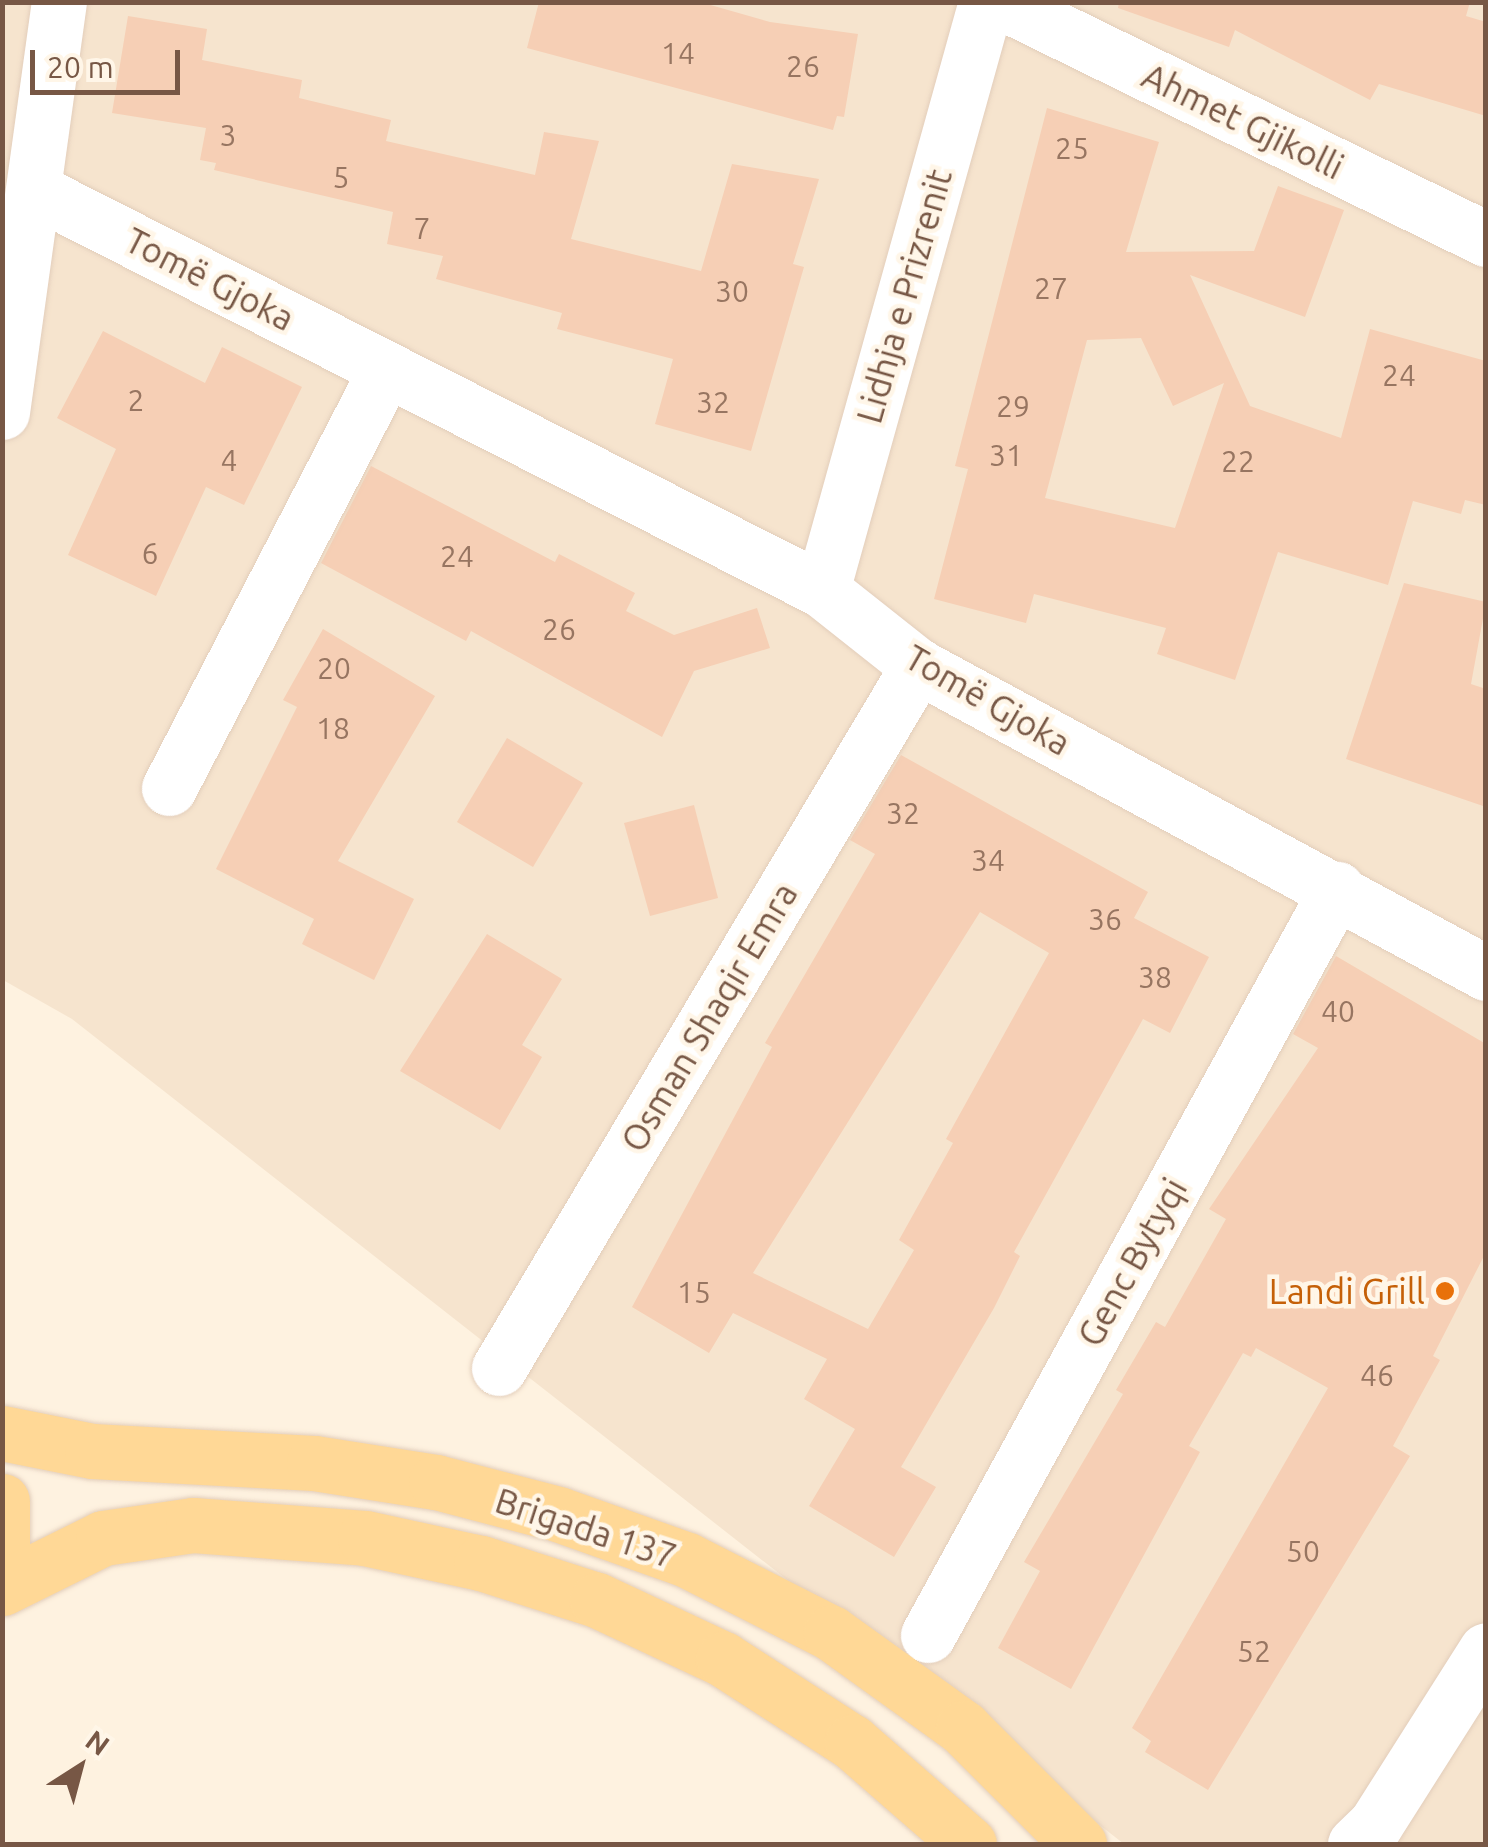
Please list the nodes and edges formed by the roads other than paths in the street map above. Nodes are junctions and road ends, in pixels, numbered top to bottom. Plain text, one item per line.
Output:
1 (59, 2) edge
2 (986, 2) edge
3 (1001, 2) edge
4 (34, 190) junction
5 (1486, 239) edge
6 (386, 369) junction
7 (2, 412) edge
8 (822, 590) junction
9 (918, 666) junction
10 (169, 788) dead end
11 (1337, 890) junction
12 (1486, 973) edge
13 (499, 1368) dead end
14 (2, 1432) edge
15 (2, 1501) edge
16 (2, 1545) edge
17 (2, 1588) edge
18 (928, 1635) dead end
19 (1486, 1650) edge
20 (969, 1844) edge
21 (1079, 1844) edge
22 (1355, 1844) edge

1 - 4 street
2 - 8 street, Lidhja e Prizrenit
3 - 5 street, Ahmet Gjikolli
4 - 6 street, Tomë Gjoka
4 - 7 street
6 - 8 street, Tomë Gjoka
6 - 10 street
8 - 9 street, Tomë Gjoka
9 - 11 street, Tomë Gjoka
9 - 13 street, Osman Shaqir Emra
11 - 12 street, Tomë Gjoka
11 - 18 street, Genc Bytyqi
14 - 21 main road, Brigada 137
15 - 16 main road
17 - 20 main road, Brigada 137
19 - 22 street

